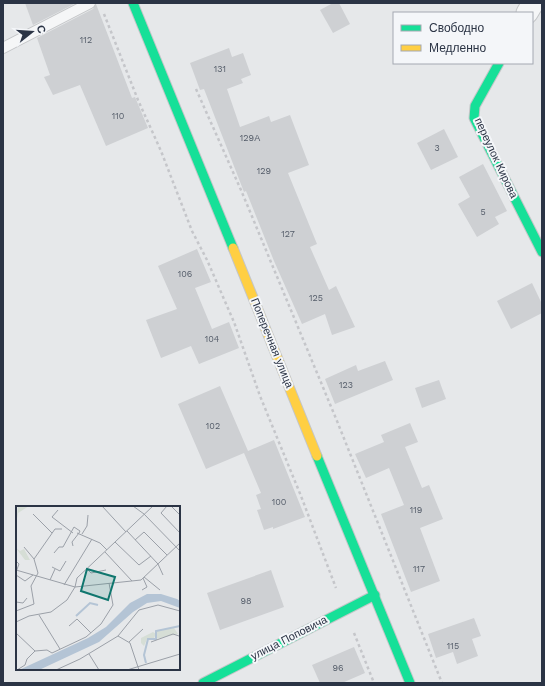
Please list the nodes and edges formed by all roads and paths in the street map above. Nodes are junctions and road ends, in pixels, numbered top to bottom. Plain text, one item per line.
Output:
1 (90, 3) edge
2 (133, 3) edge
3 (532, 3) edge
4 (101, 9) dead end
5 (528, 12) edge
6 (3, 48) edge
7 (497, 64) edge
8 (194, 82) dead end
9 (542, 252) edge
10 (375, 595) junction
11 (345, 610) junction
12 (203, 683) edge
13 (374, 683) edge
14 (410, 683) edge
15 (442, 683) edge

1 - 6 lane
2 - 10 main road, Поперечная улица
3 - 5 street
4 - 11 path
7 - 9 main road, переулок Кирова
8 - 15 path
10 - 11 main road, улица Поповича
10 - 14 main road, Поперечная улица
11 - 12 main road, улица Поповича
11 - 13 path

